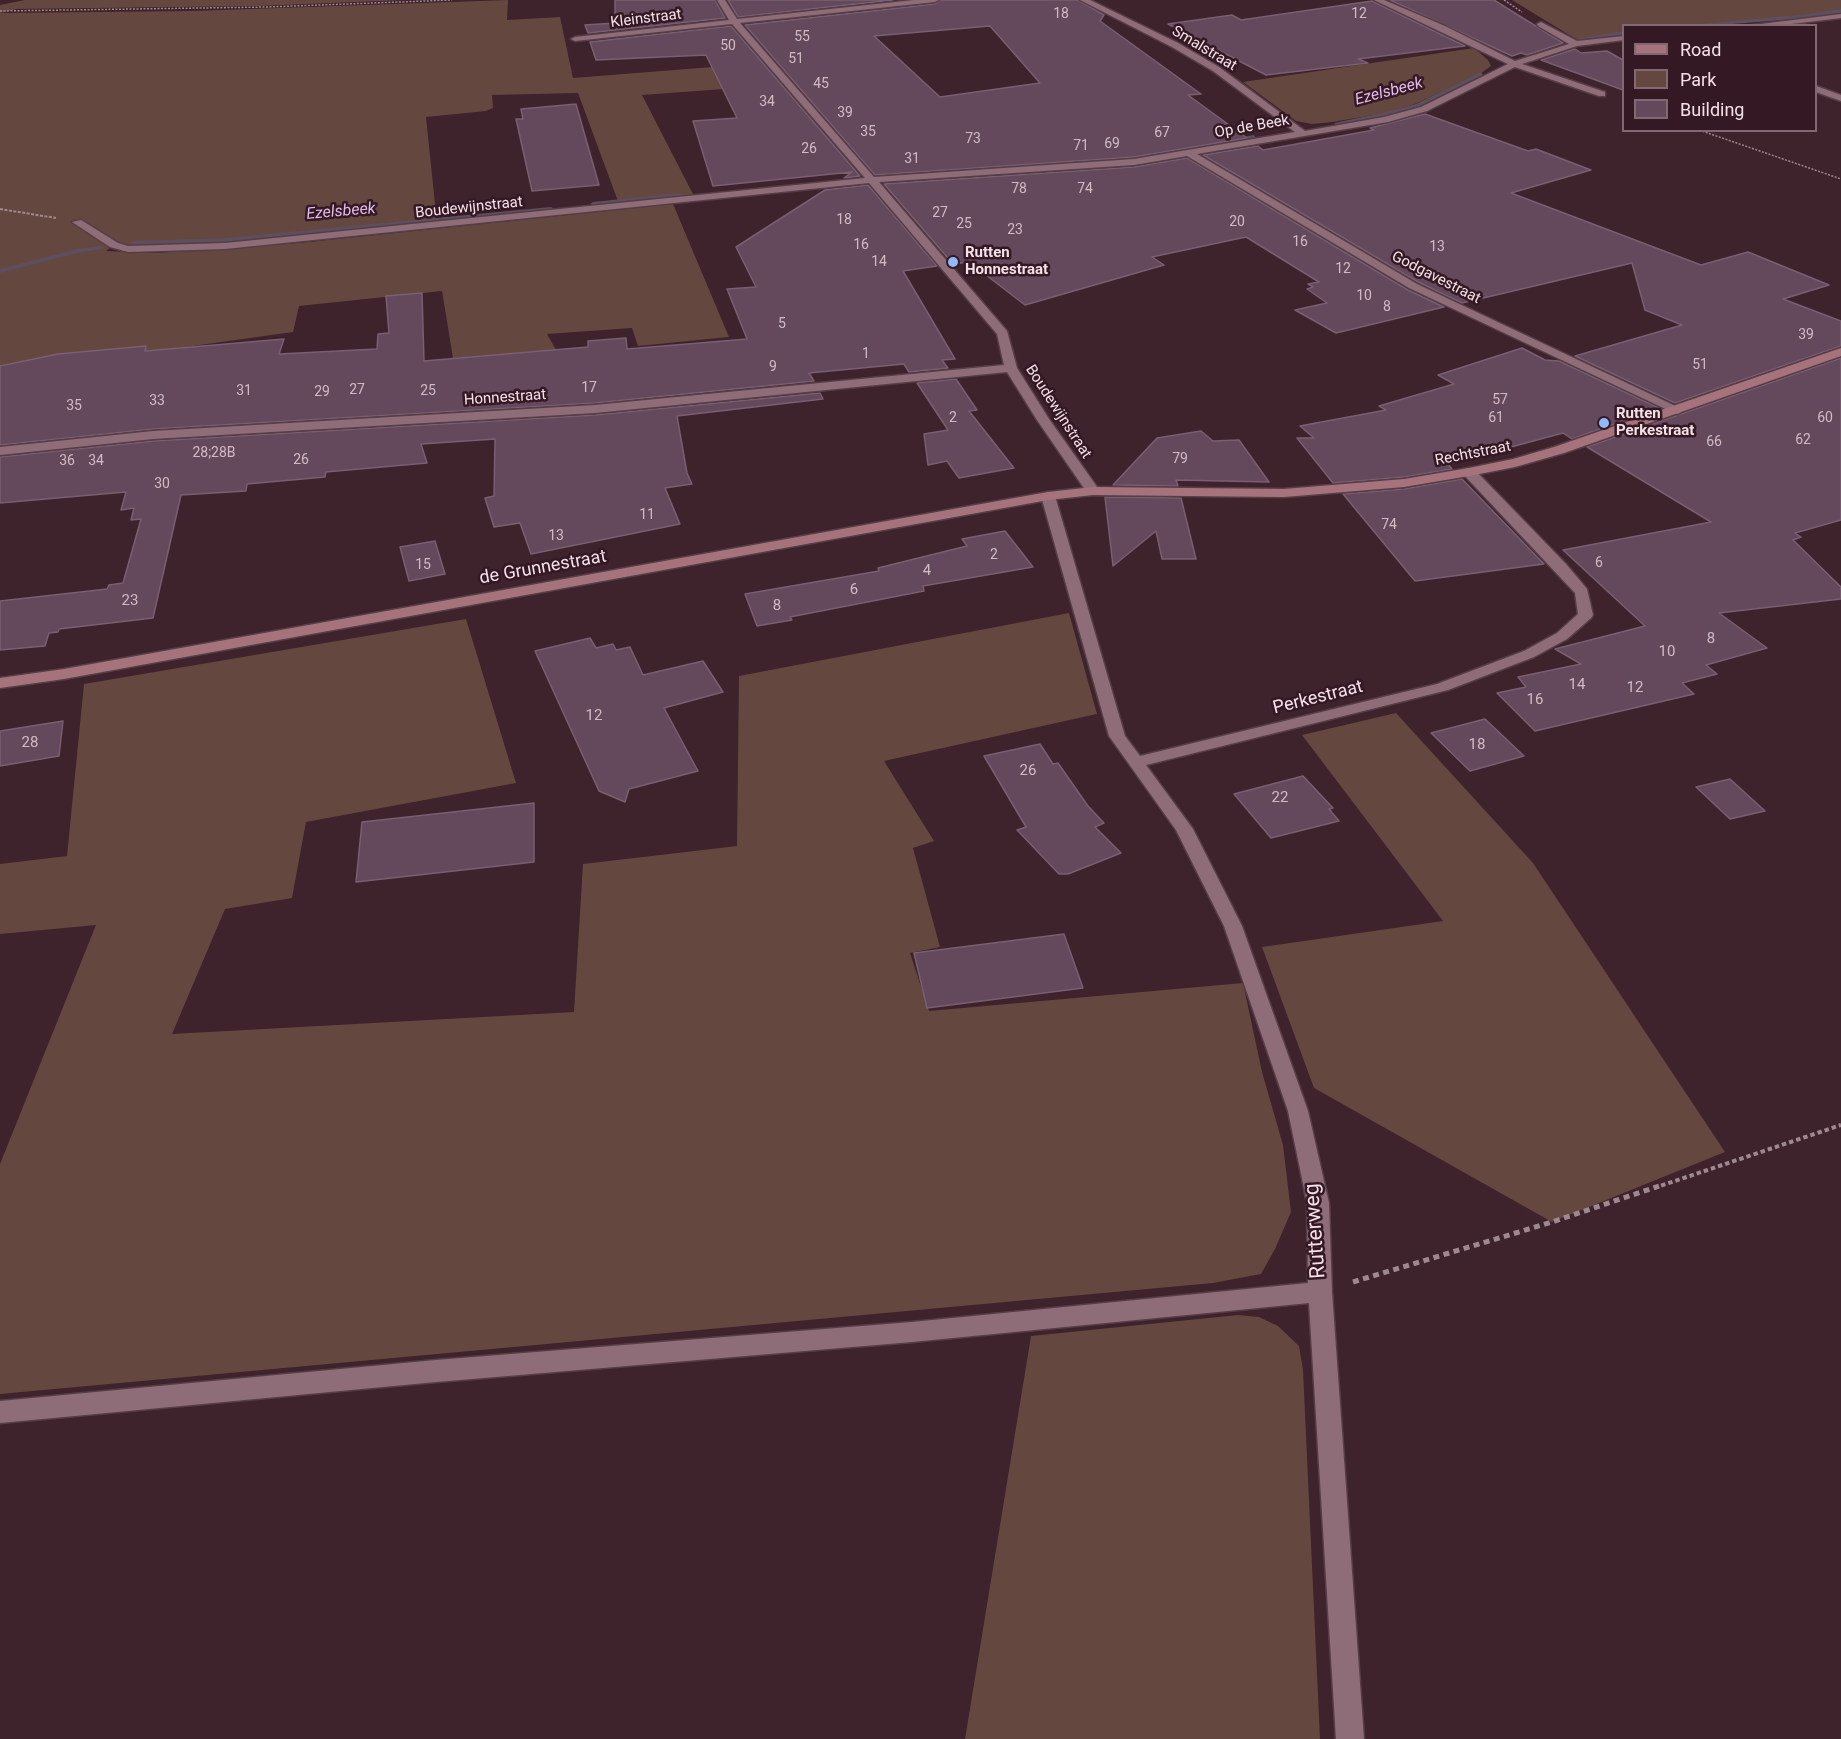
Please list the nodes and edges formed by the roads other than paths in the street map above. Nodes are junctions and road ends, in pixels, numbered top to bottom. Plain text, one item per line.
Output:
1 (721, 0) edge
2 (935, 0) edge
3 (1084, 0) edge
4 (1378, 0) edge
5 (1841, 16) edge
6 (735, 22) junction
7 (1541, 24) dead end
8 (1767, 24) edge
9 (1622, 38) edge
10 (575, 39) dead end
11 (1576, 44) junction
12 (1514, 64) junction
13 (1817, 90) edge
14 (1602, 94) dead end
15 (1841, 98) edge
16 (1302, 133) junction
17 (1190, 154) junction
18 (870, 180) junction
19 (77, 222) road end
20 (1841, 352) edge
21 (1011, 368) junction
22 (1678, 410) junction
23 (0, 450) edge
24 (1469, 472) junction
25 (1093, 491) junction
26 (1048, 496) junction
27 (0, 683) edge
28 (1137, 762) junction
29 (1320, 1292) junction
30 (0, 1412) edge
31 (1350, 1739) edge

1 - 6 street, Boudewijnstraat
2 - 6 street, Kleinstraat
3 - 16 street, Smalstraat
4 - 12 street
5 - 8 street
6 - 10 street, Kleinstraat
6 - 18 street, Boudewijnstraat
7 - 11 street
9 - 11 street, Op de Beek
11 - 12 street, Op de Beek
12 - 14 street
12 - 16 street, Op de Beek
13 - 15 street
16 - 17 street, Op de Beek
17 - 18 street, Op de Beek
17 - 22 street, Godgavestraat
18 - 19 street, Boudewijnstraat
18 - 21 street, Boudewijnstraat
20 - 22 street, Rechtstraat
21 - 23 street, Honnestraat
21 - 25 street, Boudewijnstraat
22 - 24 street, Rechtstraat
24 - 25 street, Rechtstraat
24 - 28 street, Perkestraat
25 - 26 street, de Grunnestraat
26 - 27 street, de Grunnestraat
26 - 28 street
28 - 29 street, Rutterweg
29 - 30 street
29 - 31 street, Rutterweg

